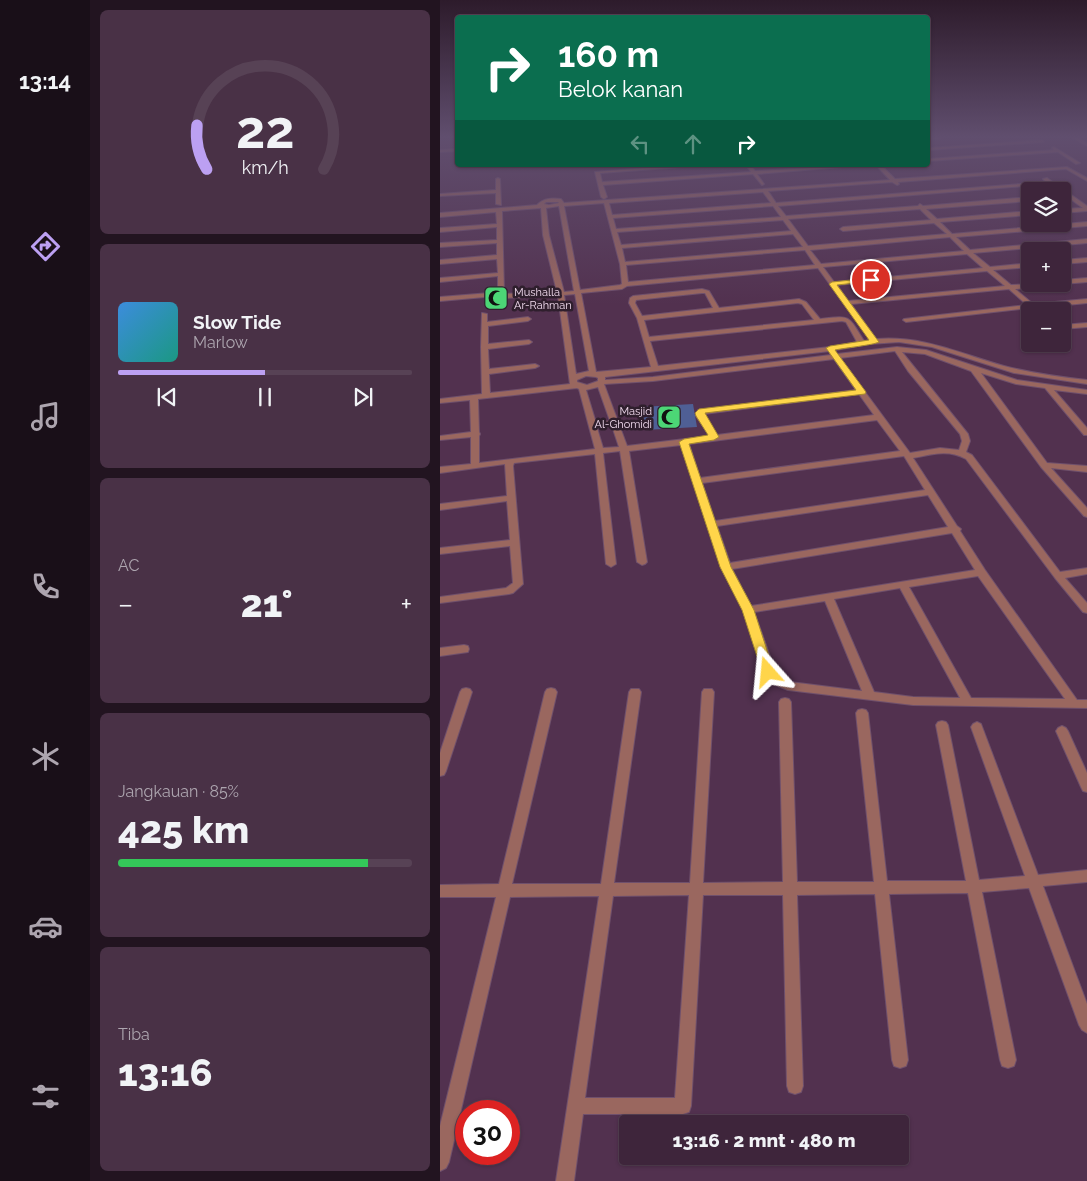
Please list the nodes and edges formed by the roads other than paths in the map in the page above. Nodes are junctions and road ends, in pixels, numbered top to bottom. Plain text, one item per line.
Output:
1 (467, 193) edge
2 (498, 193) edge
3 (603, 193) edge
4 (684, 193) edge
5 (768, 193) edge
6 (920, 193) edge
7 (909, 194) junction
8 (440, 195) edge
9 (1071, 196) edge
10 (605, 199) junction
11 (1021, 200) edge
12 (560, 202) junction
13 (544, 204) junction
14 (776, 204) junction
15 (499, 207) junction
16 (922, 207) junction
17 (440, 208) edge
18 (1087, 208) edge
19 (1071, 210) edge
20 (831, 214) junction
21 (1021, 214) edge
22 (440, 215) edge
23 (610, 217) junction
24 (786, 218) junction
25 (937, 221) junction
26 (1087, 224) edge
27 (500, 225) junction
28 (843, 229) junction
29 (440, 230) edge
30 (614, 231) junction
31 (796, 232) junction
32 (566, 233) junction
33 (546, 235) junction
34 (952, 235) junction
35 (500, 241) junction
36 (1087, 241) edge
37 (855, 244) junction
38 (440, 245) edge
39 (619, 247) junction
40 (807, 248) junction
41 (967, 251) junction
42 (500, 257) junction
43 (1087, 260) edge
44 (1071, 261) edge
45 (440, 262) edge
46 (624, 264) junction
47 (819, 265) junction
48 (1021, 266) edge
49 (988, 269) junction
50 (501, 274) junction
51 (440, 280) edge
52 (1087, 280) edge
53 (1071, 281) edge
54 (625, 284) junction
55 (832, 284) junction
56 (1021, 286) edge
57 (1010, 287) junction
58 (497, 294) junction
59 (579, 297) junction
60 (561, 299) junction
61 (440, 300) edge
62 (1087, 301) edge
63 (1026, 302) edge
64 (846, 303) junction
65 (1071, 303) edge
66 (717, 310) junction
67 (1021, 310) edge
68 (484, 314) dead end
69 (640, 318) junction
70 (528, 319) dead end
71 (906, 320) dead end
72 (818, 321) junction
73 (484, 324) junction
74 (1087, 325) edge
75 (1071, 326) edge
76 (647, 340) junction
77 (529, 342) dead end
78 (861, 342) junction
79 (875, 342) junction
80 (484, 347) junction
81 (897, 349) junction
82 (833, 352) junction
83 (535, 366) dead end
84 (655, 367) junction
85 (974, 369) junction
86 (485, 372) junction
87 (1039, 376) junction
88 (598, 378) junction
89 (1087, 382) edge
90 (577, 384) junction
91 (1048, 387) junction
92 (862, 392) junction
93 (1087, 392) edge
94 (486, 395) junction
95 (474, 396) junction
96 (440, 401) edge
97 (879, 416) junction
98 (614, 423) junction
99 (592, 426) junction
100 (1087, 433) edge
101 (476, 434) junction
102 (714, 437) junction
103 (440, 438) edge
104 (684, 442) junction
105 (624, 448) junction
106 (599, 450) junction
107 (962, 452) junction
108 (907, 454) junction
109 (511, 461) junction
110 (1044, 465) junction
111 (475, 466) junction
112 (1087, 469) edge
113 (440, 470) edge
114 (697, 481) junction
115 (931, 492) junction
116 (512, 498) junction
117 (440, 507) edge
118 (1087, 514) edge
119 (711, 524) junction
120 (956, 529) junction
121 (516, 542) junction
122 (440, 551) edge
123 (642, 562) dead end
124 (611, 564) dead end
125 (726, 567) junction
126 (1087, 571) edge
127 (981, 572) junction
128 (1058, 576) junction
129 (903, 585) junction
130 (828, 597) junction
131 (440, 600) edge
132 (748, 610) junction
133 (1087, 610) edge
134 (464, 649) dead end
135 (440, 652) edge
136 (466, 692) dead end
137 (551, 692) dead end
138 (635, 692) dead end
139 (708, 692) dead end
140 (870, 696) junction
141 (785, 702) dead end
142 (968, 702) junction
143 (1074, 704) junction
144 (1087, 704) edge
145 (862, 713) dead end
146 (942, 725) dead end
147 (978, 727) dead end
148 (1062, 731) dead end
149 (440, 771) edge
150 (1087, 787) edge
151 (1087, 876) edge
152 (1034, 881) junction
153 (974, 887) junction
154 (789, 888) junction
155 (881, 888) junction
156 (696, 889) junction
157 (606, 890) junction
158 (504, 891) junction
159 (440, 892) edge
160 (1087, 1025) edge
161 (900, 1060) dead end
162 (1008, 1060) dead end
163 (795, 1086) dead end
164 (576, 1106) junction
165 (440, 1162) edge
166 (565, 1181) edge

1 - 8 street
2 - 15 street
3 - 10 street
4 - 10 street
5 - 14 street
6 - 7 street
7 - 14 street
7 - 16 street
9 - 18 street
10 - 12 street
10 - 23 street
11 - 16 street
12 - 13 street
12 - 32 street
13 - 15 street
13 - 33 street
14 - 23 street
14 - 24 street
15 - 17 street
15 - 22 street
15 - 27 street
16 - 20 street
16 - 25 street
18 - 19 street
20 - 24 street
20 - 28 street
21 - 25 street
23 - 30 street
24 - 30 street
24 - 31 street
25 - 28 street
25 - 34 street
26 - 34 street
27 - 29 street
27 - 35 street
28 - 37 street
30 - 39 street
31 - 39 street
31 - 40 street
32 - 33 street
32 - 59 street
33 - 60 street
34 - 37 street
34 - 41 street
35 - 38 street
35 - 42 street
36 - 41 street
37 - 40 street
39 - 46 street
40 - 46 street
40 - 47 street
41 - 47 street
41 - 49 street
42 - 45 street
42 - 50 street
43 - 44 street
46 - 54 street
47 - 54 street
47 - 55 street
48 - 49 street
49 - 55 street
49 - 57 street
50 - 51 street
50 - 58 street
52 - 53 street
54 - 59 street
55 - 64 street
56 - 57 street
57 - 63 street
57 - 64 street
58 - 60 street
58 - 61 street
59 - 60 street
59 - 88 street
60 - 90 street
62 - 65 street
64 - 79 street
66 - 69 street
66 - 69 street
66 - 72 street
67 - 71 street
68 - 73 street
69 - 76 street
70 - 73 street
72 - 76 street
72 - 78 street
73 - 80 street
74 - 75 street
76 - 84 street
77 - 80 street
78 - 79 street
78 - 82 street
79 - 87 street
80 - 86 street
81 - 82 street
81 - 85 street
81 - 107 street
82 - 84 street
82 - 88 street
82 - 92 street
83 - 86 street
84 - 88 street
85 - 91 street
85 - 110 street
86 - 94 street
87 - 89 street
87 - 91 street
88 - 90 street
88 - 90 street
88 - 98 street
90 - 94 street
90 - 99 street
91 - 93 street
91 - 100 street
92 - 97 street
92 - 102 street
94 - 95 street
95 - 96 street
95 - 101 street
97 - 102 street
97 - 108 street
98 - 99 street
98 - 105 street
99 - 106 street
101 - 103 street
101 - 111 street
102 - 104 street
104 - 105 street
104 - 114 street
105 - 106 street
105 - 123 street
106 - 109 street
106 - 124 street
107 - 108 street
107 - 128 street
108 - 114 street
108 - 115 street
109 - 111 street
109 - 116 street
110 - 112 street
110 - 118 street
111 - 113 street
114 - 119 street
115 - 119 street
115 - 120 street
116 - 117 street
116 - 121 street
119 - 125 street
120 - 125 street
120 - 127 street
121 - 122 street
121 - 131 street
125 - 132 street
126 - 128 street
127 - 129 street
127 - 143 street
128 - 133 street
129 - 130 street
129 - 142 street
130 - 132 street
130 - 140 street
132 - 140 street
134 - 135 street
136 - 149 street
137 - 158 street
138 - 157 street
139 - 156 street
140 - 142 street
141 - 154 street
142 - 143 street
143 - 144 street
145 - 155 street
146 - 153 street
147 - 152 street
148 - 150 street
151 - 152 street
152 - 153 street
152 - 160 street
153 - 155 street
153 - 162 street
154 - 155 street
154 - 156 street
154 - 163 street
155 - 161 street
156 - 157 street
156 - 164 street
157 - 158 street
157 - 164 street
158 - 159 street
158 - 165 street
164 - 166 street

